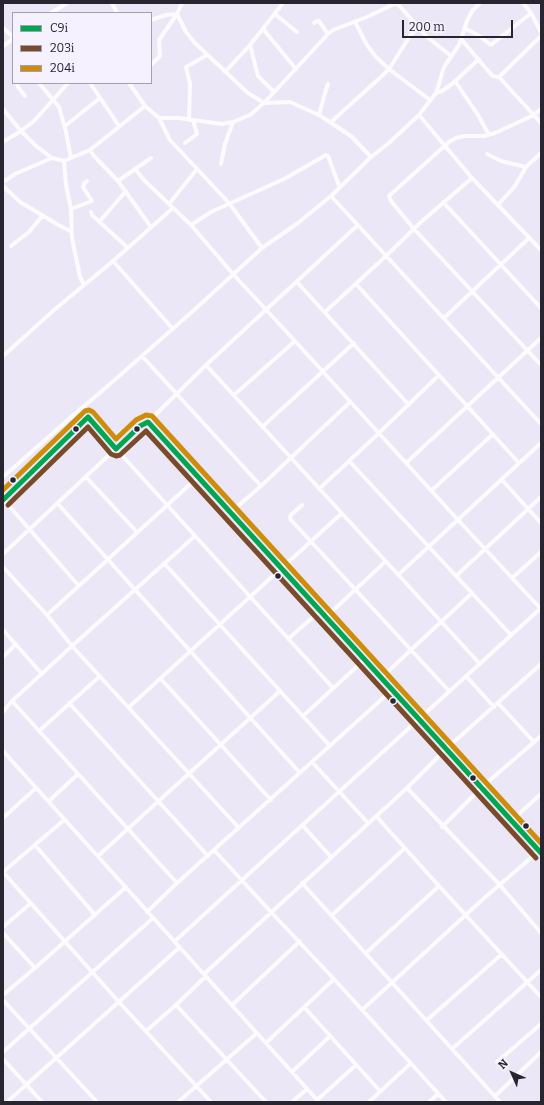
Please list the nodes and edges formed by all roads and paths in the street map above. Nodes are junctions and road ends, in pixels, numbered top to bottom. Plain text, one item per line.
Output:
1 (67, 3) edge
2 (112, 3) edge
3 (182, 3) edge
4 (283, 3) edge
5 (396, 3) edge
6 (480, 3) edge
7 (526, 4) edge
8 (53, 12) edge
9 (116, 12) edge
10 (531, 13) junction
11 (177, 14) junction
12 (275, 14) junction
13 (152, 20) edge
14 (355, 22) junction
15 (314, 24) dead end
16 (3, 28) edge
17 (418, 28) junction
18 (464, 28) junction
19 (263, 29) junction
20 (297, 32) dead end
21 (541, 32) edge
22 (328, 34) junction
23 (541, 36) edge
24 (12, 37) edge
25 (12, 39) edge
26 (461, 39) junction
27 (250, 45) junction
28 (3, 46) edge
29 (207, 55) junction
30 (451, 56) junction
31 (479, 59) junction
32 (152, 64) edge
33 (296, 69) junction
34 (389, 69) junction
35 (225, 72) junction
36 (499, 77) junction
37 (455, 81) junction
38 (17, 84) edge
39 (40, 84) edge
40 (67, 84) edge
41 (91, 84) edge
42 (130, 84) edge
43 (328, 84) dead end
44 (274, 92) junction
45 (436, 93) junction
46 (25, 96) dead end
47 (100, 98) junction
48 (54, 100) junction
49 (430, 100) junction
50 (264, 103) junction
51 (144, 106) junction
52 (3, 109) edge
53 (541, 109) edge
54 (419, 115) junction
55 (534, 115) junction
56 (319, 116) junction
57 (159, 118) junction
58 (191, 120) junction
59 (233, 122) junction
60 (331, 122) junction
61 (541, 123) edge
62 (65, 126) junction
63 (119, 126) junction
64 (21, 131) junction
65 (489, 135) junction
66 (3, 142) edge
67 (185, 143) dead end
68 (444, 146) junction
69 (90, 150) junction
70 (541, 153) edge
71 (487, 154) dead end
72 (371, 157) junction
73 (52, 158) junction
74 (71, 158) junction
75 (151, 158) dead end
76 (64, 160) junction
77 (221, 164) dead end
78 (526, 167) junction
79 (136, 169) junction
80 (197, 169) junction
81 (472, 178) junction
82 (87, 181) dead end
83 (118, 181) junction
84 (3, 182) edge
85 (3, 186) edge
86 (340, 186) junction
87 (126, 191) junction
88 (331, 196) junction
89 (443, 202) junction
90 (229, 203) junction
91 (169, 204) junction
92 (498, 205) junction
93 (173, 208) junction
94 (71, 209) junction
95 (91, 212) dead end
96 (43, 215) junction
97 (100, 221) junction
98 (190, 225) junction
99 (358, 225) junction
100 (151, 227) junction
101 (414, 228) junction
102 (72, 232) junction
103 (529, 238) junction
104 (11, 246) dead end
105 (128, 248) junction
106 (262, 248) junction
107 (541, 250) edge
108 (386, 256) junction
109 (113, 261) junction
110 (502, 265) junction
111 (233, 274) junction
112 (296, 282) junction
113 (356, 284) junction
114 (84, 285) junction
115 (473, 291) junction
116 (541, 308) edge
117 (266, 310) junction
118 (325, 312) junction
119 (444, 318) junction
120 (173, 329) junction
121 (541, 338) edge
122 (295, 341) junction
123 (354, 343) junction
124 (528, 350) junction
125 (3, 356) edge
126 (142, 356) junction
127 (541, 365) edge
128 (206, 366) junction
129 (322, 371) junction
130 (439, 376) junction
131 (498, 378) junction
132 (177, 393) junction
133 (234, 395) junction
134 (350, 402) junction
135 (409, 405) junction
136 (467, 406) junction
137 (80, 409) junction
138 (88, 418) junction
139 (148, 422) junction
140 (541, 424) edge
141 (262, 427) junction
142 (379, 433) junction
143 (493, 434) junction
144 (541, 443) edge
145 (116, 449) junction
146 (291, 458) junction
147 (349, 461) junction
148 (406, 463) junction
149 (519, 463) junction
150 (3, 477) edge
151 (86, 477) junction
152 (198, 477) junction
153 (502, 480) junction
154 (261, 486) junction
155 (319, 489) junction
156 (432, 490) junction
157 (541, 497) edge
158 (3, 500) edge
159 (58, 504) junction
160 (302, 505) dead end
161 (167, 506) junction
162 (528, 509) junction
163 (230, 513) junction
164 (341, 514) junction
165 (458, 520) junction
166 (541, 523) edge
167 (28, 530) junction
168 (137, 532) junction
169 (195, 536) junction
170 (311, 541) junction
171 (428, 547) junction
172 (485, 549) junction
173 (541, 552) edge
174 (3, 554) edge
175 (109, 559) junction
176 (385, 562) junction
177 (164, 563) junction
178 (3, 567) edge
179 (281, 568) junction
180 (398, 575) junction
181 (456, 576) junction
182 (512, 578) junction
183 (79, 586) junction
184 (135, 589) junction
185 (356, 589) junction
186 (472, 593) junction
187 (249, 597) junction
188 (541, 608) edge
189 (320, 611) junction
190 (47, 615) junction
191 (326, 617) junction
192 (442, 622) junction
193 (219, 624) junction
194 (3, 630) edge
195 (511, 635) junction
196 (288, 639) junction
197 (16, 644) junction
198 (72, 646) junction
199 (411, 650) junction
200 (190, 652) junction
201 (3, 657) edge
202 (364, 660) junction
203 (480, 664) junction
204 (541, 664) edge
205 (42, 674) junction
206 (100, 676) junction
207 (466, 676) junction
208 (381, 678) junction
209 (161, 679) junction
210 (333, 688) junction
211 (392, 690) junction
212 (280, 691) junction
213 (449, 691) junction
214 (12, 701) junction
215 (69, 703) junction
216 (498, 703) junction
217 (129, 707) junction
218 (494, 707) junction
219 (3, 712) edge
220 (303, 716) junction
221 (250, 718) junction
222 (419, 719) junction
223 (39, 731) junction
224 (541, 736) edge
225 (534, 742) junction
226 (220, 745) junction
227 (330, 746) junction
228 (446, 749) junction
229 (3, 751) edge
230 (312, 762) junction
231 (189, 772) junction
232 (300, 773) junction
233 (78, 774) junction
234 (193, 780) dead end
235 (482, 787) junction
236 (36, 788) junction
237 (407, 788) junction
238 (340, 792) junction
239 (541, 794) edge
240 (271, 800) junction
241 (49, 801) junction
242 (158, 801) junction
243 (4, 815) edge
244 (376, 816) junction
245 (64, 820) junction
246 (512, 820) junction
247 (368, 823) junction
248 (303, 826) junction
249 (442, 827) junction
250 (239, 828) junction
251 (127, 829) junction
252 (35, 845) junction
253 (404, 848) junction
254 (214, 850) junction
255 (541, 851) edge
256 (98, 856) junction
257 (208, 856) junction
258 (331, 857) junction
259 (3, 872) edge
260 (241, 881) junction
261 (177, 883) junction
262 (302, 883) junction
263 (500, 885) junction
264 (439, 886) junction
265 (126, 887) junction
266 (31, 903) junction
267 (147, 912) junction
268 (271, 912) junction
269 (95, 915) junction
270 (332, 915) junction
271 (465, 915) junction
272 (153, 918) junction
273 (3, 927) edge
274 (3, 933) edge
275 (541, 934) edge
276 (66, 941) junction
277 (175, 941) junction
278 (300, 941) junction
279 (180, 947) junction
280 (366, 953) junction
281 (502, 954) junction
282 (35, 968) junction
283 (541, 970) edge
284 (92, 972) junction
285 (205, 975) junction
286 (334, 979) junction
287 (393, 982) junction
288 (527, 982) junction
289 (3, 994) edge
290 (541, 996) edge
291 (3, 1000) edge
292 (118, 1002) junction
293 (176, 1005) junction
294 (232, 1005) junction
295 (304, 1007) junction
296 (362, 1010) junction
297 (427, 1020) junction
298 (541, 1024) edge
299 (29, 1029) junction
300 (146, 1031) junction
301 (257, 1033) junction
302 (330, 1036) junction
303 (266, 1043) junction
304 (452, 1049) junction
305 (3, 1052) edge
306 (541, 1052) edge
307 (3, 1058) edge
308 (56, 1058) junction
309 (228, 1060) junction
310 (497, 1062) dead end
311 (411, 1064) junction
312 (356, 1065) junction
313 (292, 1072) junction
314 (26, 1085) junction
315 (197, 1086) junction
316 (307, 1089) junction
317 (380, 1091) junction
318 (438, 1094) junction
319 (495, 1096) junction
320 (318, 1101) edge
321 (7, 1102) edge
322 (42, 1102) edge
323 (97, 1102) edge
324 (178, 1102) edge
325 (211, 1102) edge
326 (266, 1102) edge
327 (292, 1102) edge
328 (369, 1102) edge
329 (429, 1102) edge
330 (446, 1102) edge
331 (500, 1102) edge

1 - 8 street
2 - 9 street
3 - 11 street
4 - 12 street
5 - 14 street
5 - 17 street
6 - 18 street
7 - 10 street
10 - 18 street
10 - 21 street
11 - 13 street
11 - 29 street
11 - 32 street
12 - 19 street
12 - 20 street
14 - 22 street
14 - 34 street
15 - 22 street
16 - 24 street
17 - 30 street
17 - 34 street
18 - 26 street
19 - 27 street
19 - 33 street
22 - 33 street
23 - 36 street
25 - 28 street
26 - 30 street
26 - 31 street
27 - 35 street
27 - 44 street
29 - 35 street
29 - 58 street
30 - 45 street
31 - 36 street
31 - 37 street
33 - 44 street
34 - 49 street
34 - 60 street
35 - 50 street
36 - 55 street
37 - 45 street
37 - 65 street
38 - 46 street
39 - 48 street
40 - 48 street
41 - 47 street
42 - 51 street
43 - 56 street
44 - 50 street
45 - 49 street
47 - 62 street
47 - 63 street
48 - 62 street
48 - 64 street
49 - 54 street
50 - 56 street
50 - 59 street
51 - 57 street
51 - 63 street
52 - 64 street
53 - 55 street
54 - 68 street
54 - 72 street
55 - 61 street
55 - 65 street
56 - 60 street
57 - 58 street
57 - 80 street
58 - 59 street
58 - 67 street
59 - 77 street
60 - 72 street
62 - 74 street
63 - 69 street
64 - 66 street
64 - 73 street
65 - 68 street
68 - 81 street
68 - 101 street
69 - 74 street
69 - 83 street
70 - 78 street
71 - 78 street
72 - 86 street
73 - 76 street
73 - 84 street
74 - 76 street
75 - 79 street
76 - 94 street
78 - 92 street
79 - 83 street
79 - 91 street
80 - 90 street
80 - 91 street
81 - 89 street
81 - 92 street
82 - 94 street
83 - 87 street
85 - 96 street
86 - 88 street
86 - 90 street
87 - 97 street
87 - 100 street
88 - 99 street
88 - 106 street
89 - 101 street
89 - 110 street
90 - 98 street
90 - 106 street
91 - 93 street
92 - 103 street
93 - 98 street
93 - 100 street
94 - 102 street
95 - 97 street
96 - 102 street
96 - 104 street
97 - 105 street
98 - 111 street
99 - 108 street
99 - 112 street
100 - 105 street
101 - 108 street
101 - 115 street
102 - 114 street
103 - 107 street
103 - 110 street
105 - 109 street
106 - 111 street
108 - 113 street
108 - 119 street
109 - 114 street
109 - 120 street
110 - 115 street
110 - 116 street
111 - 117 street
111 - 120 street
112 - 117 street
112 - 118 street
113 - 118 street
113 - 130 street
114 - 125 street
115 - 119 street
115 - 124 street
117 - 122 street
117 - 128 street
118 - 123 street
119 - 131 street
120 - 126 street
121 - 124 street
122 - 129 street
122 - 133 street
123 - 129 street
123 - 135 street
124 - 127 street
124 - 131 street
126 - 132 street
126 - 137 street
128 - 132 street
128 - 133 street
129 - 134 street
129 - 141 street
130 - 135 street
130 - 136 street
131 - 136 street
131 - 140 street
132 - 139 street
132 - 154 street
133 - 141 street
134 - 142 street
134 - 146 street
135 - 142 street
136 - 143 street
136 - 148 street
137 - 138 street
137 - 150 street
138 - 145 street
138 - 158 street
139 - 145 street
139 - 152 street
141 - 146 street
142 - 147 street
142 - 148 street
143 - 149 street
143 - 156 street
144 - 149 street
145 - 151 street
145 - 161 street
146 - 154 street
146 - 155 street
147 - 155 street
147 - 171 street
148 - 156 street
149 - 153 street
151 - 159 street
151 - 168 street
152 - 161 street
152 - 163 street
153 - 162 street
153 - 165 street
154 - 163 street
155 - 164 street
156 - 165 street
157 - 162 street
158 - 167 street
159 - 167 street
159 - 175 street
160 - 170 street
161 - 168 street
161 - 169 street
162 - 166 street
162 - 172 street
163 - 179 street
164 - 170 street
164 - 176 street
165 - 171 street
165 - 172 street
167 - 174 street
167 - 183 street
168 - 175 street
169 - 177 street
169 - 187 street
170 - 179 street
170 - 185 street
171 - 180 street
171 - 181 street
172 - 181 street
172 - 182 street
173 - 182 street
175 - 183 street
175 - 184 street
176 - 180 street
176 - 185 street
177 - 184 street
177 - 193 street
178 - 190 street
179 - 187 street
179 - 189 street
180 - 192 street
181 - 186 street
182 - 188 street
183 - 190 street
184 - 198 street
184 - 200 street
185 - 191 street
185 - 199 street
186 - 192 street
186 - 195 street
187 - 193 street
187 - 196 street
188 - 195 street
189 - 191 street
189 - 196 street
190 - 198 street
191 - 202 street
192 - 199 street
192 - 203 street
193 - 200 street
193 - 212 street
194 - 197 street
195 - 203 street
196 - 210 street
197 - 201 street
197 - 205 street
198 - 205 street
198 - 206 street
199 - 208 street
199 - 213 street
200 - 209 street
200 - 221 street
202 - 208 street
202 - 210 street
203 - 207 street
204 - 216 street
205 - 214 street
206 - 215 street
206 - 217 street
207 - 213 street
207 - 218 street
208 - 211 street
209 - 217 street
209 - 226 street
210 - 220 street
211 - 222 street
211 - 227 street
212 - 220 street
212 - 221 street
213 - 222 street
214 - 219 street
214 - 223 street
215 - 223 street
215 - 242 street
216 - 218 street
216 - 225 street
217 - 231 street
218 - 228 street
220 - 227 street
221 - 226 street
221 - 232 street
222 - 228 street
222 - 238 street
223 - 233 street
224 - 225 street
225 - 235 street
226 - 231 street
226 - 240 street
227 - 230 street
228 - 235 street
228 - 237 street
229 - 236 street
230 - 232 street
230 - 238 street
231 - 242 street
231 - 250 street
232 - 240 street
233 - 241 street
233 - 251 street
234 - 250 street
235 - 246 street
235 - 249 street
236 - 241 street
236 - 243 street
237 - 244 street
237 - 249 street
238 - 247 street
238 - 248 street
239 - 246 street
240 - 250 street
241 - 245 street
242 - 251 street
242 - 257 street
244 - 247 street
244 - 253 street
245 - 252 street
245 - 256 street
246 - 255 street
247 - 258 street
248 - 258 street
248 - 260 street
249 - 263 street
250 - 254 street
251 - 256 street
251 - 261 street
252 - 259 street
252 - 269 street
253 - 264 street
253 - 270 street
254 - 257 street
254 - 260 street
255 - 263 street
256 - 265 street
257 - 261 street
258 - 262 street
259 - 266 street
260 - 268 street
260 - 277 street
261 - 267 street
262 - 268 street
262 - 270 street
263 - 271 street
263 - 275 street
264 - 271 street
264 - 280 street
265 - 267 street
265 - 269 street
266 - 273 street
266 - 276 street
267 - 272 street
268 - 278 street
268 - 285 street
269 - 276 street
270 - 280 street
271 - 281 street
271 - 287 street
272 - 277 street
272 - 284 street
274 - 282 street
276 - 282 street
276 - 284 street
277 - 279 street
278 - 286 street
278 - 294 street
279 - 285 street
279 - 292 street
280 - 287 street
281 - 288 street
281 - 297 street
282 - 289 street
283 - 288 street
284 - 292 street
284 - 299 street
285 - 293 street
285 - 294 street
286 - 295 street
286 - 296 street
287 - 296 street
287 - 297 street
288 - 290 street
288 - 304 street
291 - 299 street
292 - 300 street
292 - 308 street
293 - 300 street
293 - 309 street
294 - 301 street
295 - 302 street
295 - 303 street
296 - 311 street
297 - 304 street
298 - 310 street
299 - 305 street
299 - 308 street
300 - 315 street
301 - 303 street
301 - 309 street
302 - 312 street
302 - 313 street
303 - 313 street
304 - 319 street
306 - 319 street
307 - 314 street
308 - 314 street
308 - 323 street
309 - 315 street
309 - 326 street
311 - 317 street
311 - 318 street
312 - 317 street
312 - 320 street
313 - 316 street
314 - 321 street
314 - 322 street
315 - 324 street
315 - 325 street
316 - 320 street
316 - 327 street
317 - 328 street
318 - 329 street
318 - 330 street
319 - 331 street

